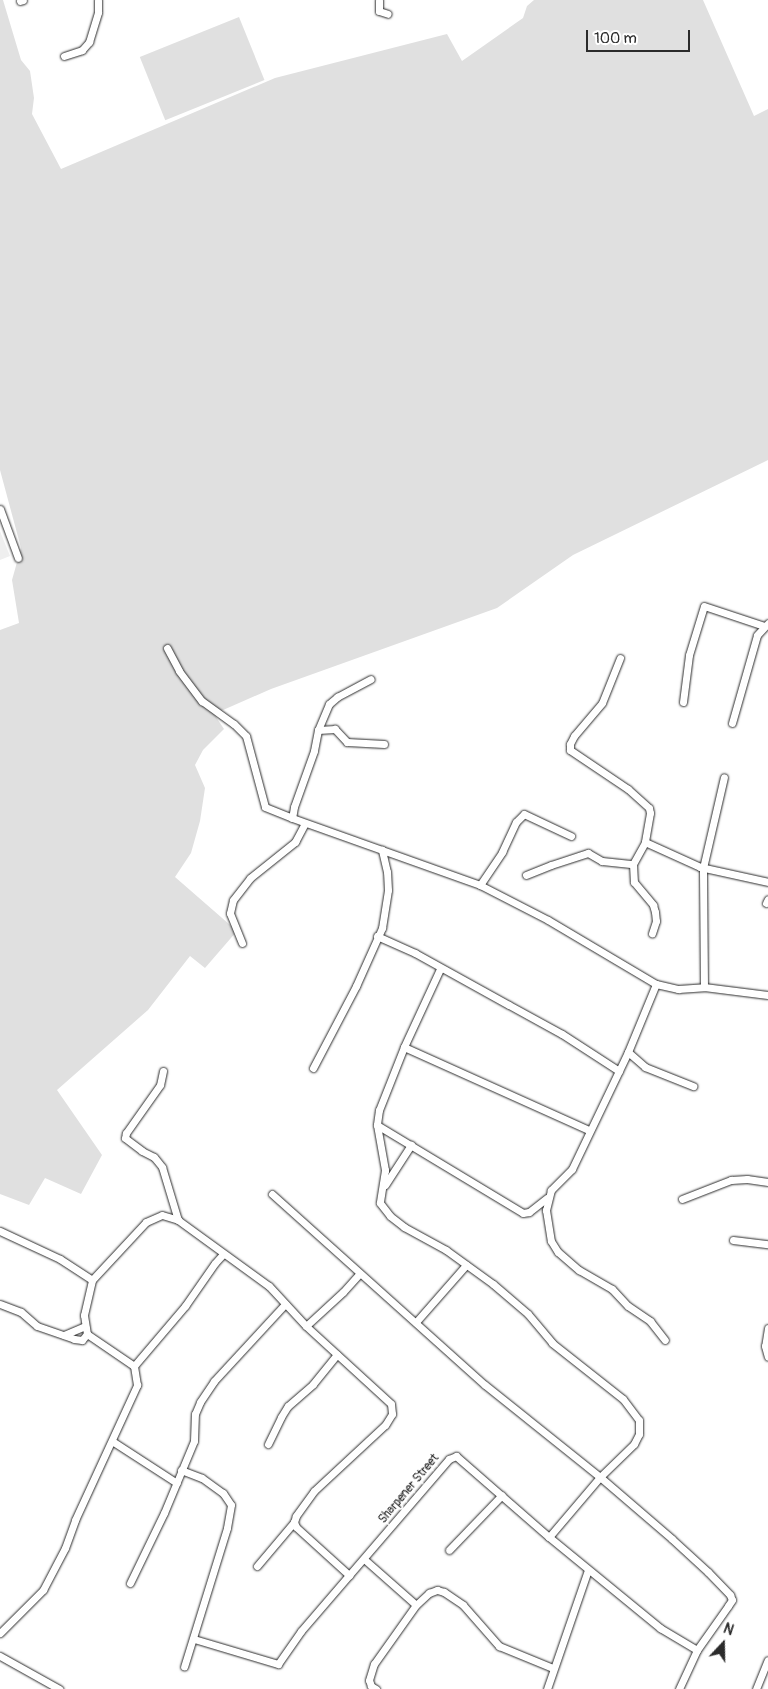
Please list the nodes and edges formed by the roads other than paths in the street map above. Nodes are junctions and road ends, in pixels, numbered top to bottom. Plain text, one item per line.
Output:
1 (98, 0) edge
2 (379, 0) edge
3 (388, 14) dead end
4 (64, 56) dead end
5 (0, 509) edge
6 (18, 558) dead end
7 (766, 624) edge
8 (167, 648) dead end
9 (620, 658) dead end
10 (371, 679) dead end
11 (683, 702) dead end
12 (732, 723) dead end
13 (318, 730) junction
14 (384, 744) dead end
15 (724, 776) dead end
16 (292, 818) junction
17 (305, 823) junction
18 (571, 836) dead end
19 (644, 842) junction
20 (382, 850) junction
21 (634, 864) junction
22 (703, 868) junction
23 (526, 875) dead end
24 (768, 882) edge
25 (480, 885) junction
26 (652, 933) dead end
27 (377, 936) junction
28 (242, 943) dead end
29 (440, 969) junction
30 (656, 984) junction
31 (704, 988) junction
32 (768, 995) edge
33 (404, 1047) junction
34 (628, 1052) junction
35 (638, 1063) junction
36 (621, 1067) junction
37 (313, 1068) dead end
38 (163, 1071) dead end
39 (693, 1086) dead end
40 (377, 1125) junction
41 (588, 1130) junction
42 (411, 1145) junction
43 (768, 1182) edge
44 (384, 1185) junction
45 (272, 1194) dead end
46 (547, 1198) junction
47 (682, 1199) dead end
48 (178, 1220) junction
49 (0, 1231) edge
50 (733, 1240) dead end
51 (768, 1244) edge
52 (223, 1254) junction
53 (466, 1265) junction
54 (360, 1273) junction
55 (92, 1280) junction
56 (0, 1304) edge
57 (285, 1304) junction
58 (416, 1322) junction
59 (85, 1326) junction
60 (306, 1326) junction
61 (768, 1328) edge
62 (87, 1334) junction
63 (63, 1335) junction
64 (665, 1340) dead end
65 (337, 1354) junction
66 (768, 1357) edge
67 (134, 1366) junction
68 (112, 1441) junction
69 (268, 1444) dead end
70 (181, 1470) junction
71 (600, 1477) junction
72 (177, 1483) junction
73 (502, 1494) junction
74 (294, 1522) junction
75 (549, 1537) junction
76 (449, 1550) dead end
77 (364, 1559) junction
78 (257, 1566) dead end
79 (588, 1570) junction
80 (349, 1575) junction
81 (130, 1583) dead end
82 (416, 1605) junction
83 (11, 1621) junction
84 (0, 1624) edge
85 (0, 1633) edge
86 (194, 1639) junction
87 (697, 1650) junction
88 (0, 1656) edge
89 (768, 1660) edge
90 (184, 1667) dead end
91 (553, 1668) junction
92 (59, 1689) edge
93 (376, 1689) edge
94 (547, 1689) edge
95 (679, 1689) edge
96 (756, 1689) edge

1 - 4 street
2 - 3 street
5 - 6 street
7 - 11 street
7 - 12 street
8 - 16 street
9 - 19 street
10 - 13 street
13 - 14 street
13 - 16 street
15 - 22 street
16 - 17 street
17 - 20 street
17 - 28 street
18 - 25 street
19 - 21 street
19 - 22 street
20 - 25 street
20 - 27 street
21 - 23 street
21 - 26 street
22 - 24 street
22 - 31 street
25 - 30 street
27 - 29 street
27 - 37 street
29 - 33 street
29 - 36 street
30 - 31 street
30 - 34 street
31 - 32 street
33 - 40 street
33 - 41 street
34 - 35 street
34 - 36 street
35 - 36 street
35 - 39 street
36 - 41 street
38 - 48 street
40 - 42 street
40 - 44 street
41 - 46 street
42 - 44 street
42 - 46 street
43 - 47 street
44 - 53 street
45 - 54 street
46 - 64 street
48 - 52 street
48 - 55 street
49 - 55 street
50 - 51 street
52 - 57 street
52 - 67 street
53 - 58 street
53 - 71 street
54 - 58 street
54 - 60 street
55 - 59 street
56 - 63 street
57 - 60 street
57 - 70 street
58 - 71 street
59 - 62 street
59 - 63 street
60 - 65 street
61 - 66 street
62 - 63 street
62 - 67 street
65 - 69 street
65 - 74 street
67 - 68 street
68 - 72 street
68 - 83 street
70 - 72 street
70 - 86 street
71 - 75 street
71 - 87 street
72 - 81 street
73 - 75 street, Sharpener Street
73 - 76 street
73 - 77 street, Sharpener Street
74 - 78 street
74 - 80 street
75 - 79 street, Sharpener Street
77 - 80 street, Sharpener Street
77 - 82 street
79 - 87 street, Sharpener Street
79 - 91 street
80 - 86 street, Sharpener Street
82 - 91 street
82 - 93 street
83 - 84 street
83 - 85 street
86 - 90 street
87 - 95 street
88 - 92 street
89 - 96 street
91 - 94 street

